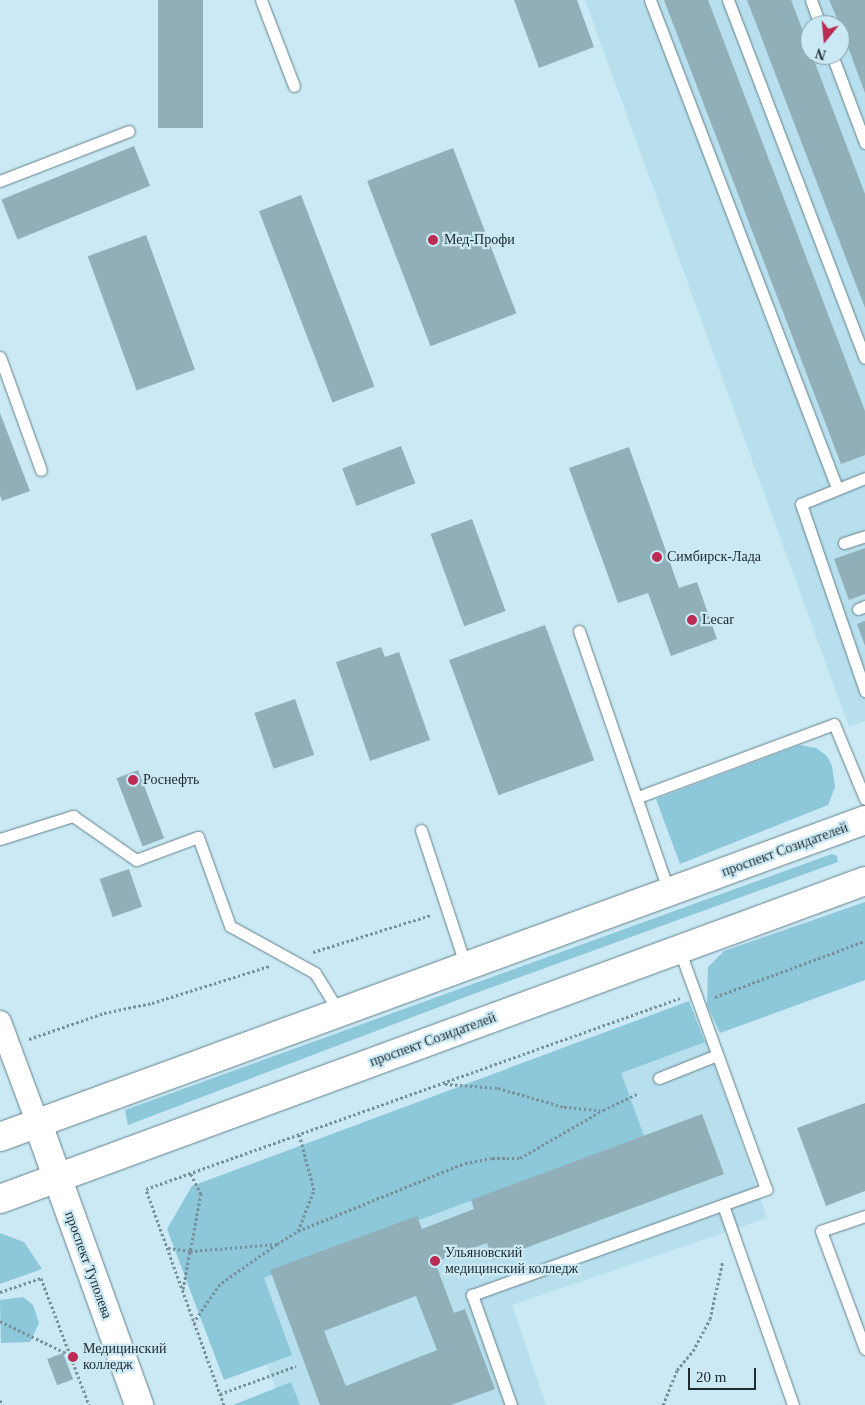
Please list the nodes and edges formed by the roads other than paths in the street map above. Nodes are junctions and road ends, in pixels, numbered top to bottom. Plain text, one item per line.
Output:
1 (261, 0) edge
2 (650, 0) edge
3 (728, 0) edge
4 (811, 0) edge
5 (816, 15) edge
6 (836, 65) edge
7 (294, 86) dead end
8 (129, 131) dead end
9 (865, 143) edge
10 (0, 181) edge
11 (0, 357) edge
12 (865, 358) edge
13 (41, 470) dead end
14 (865, 478) edge
15 (837, 488) junction
16 (865, 536) edge
17 (844, 543) dead end
18 (580, 631) dead end
19 (865, 691) edge
20 (638, 797) junction
21 (865, 799) edge
22 (865, 820) edge
23 (420, 830) dead end
24 (0, 839) edge
25 (865, 881) edge
26 (669, 892) junction
27 (679, 949) junction
28 (466, 967) junction
29 (339, 1012) junction
30 (0, 1022) edge
31 (717, 1055) junction
32 (659, 1078) dead end
33 (38, 1124) junction
34 (0, 1137) edge
35 (56, 1178) junction
36 (0, 1198) edge
37 (723, 1205) junction
38 (865, 1216) edge
39 (865, 1349) edge
40 (139, 1405) edge
41 (511, 1405) edge
42 (794, 1405) edge

1 - 7 lane
2 - 15 lane
3 - 12 lane
4 - 5 lane
6 - 9 lane
8 - 10 lane
11 - 13 lane
14 - 15 lane
15 - 19 lane
16 - 17 lane
18 - 20 lane
20 - 21 lane
20 - 26 lane
22 - 26 main road, проспект Созидателей
23 - 28 lane
24 - 29 lane
25 - 27 main road, проспект Созидателей
26 - 28 main road, проспект Созидателей
27 - 31 lane
27 - 35 main road, проспект Созидателей
28 - 29 main road, проспект Созидателей
29 - 33 main road, проспект Созидателей
30 - 33 street
31 - 32 lane
31 - 37 lane
33 - 34 main road, проспект Созидателей
33 - 35 main road, проспект Туполева
35 - 36 main road, проспект Созидателей
35 - 40 main road, проспект Туполева
37 - 41 lane
37 - 42 lane
38 - 39 lane

